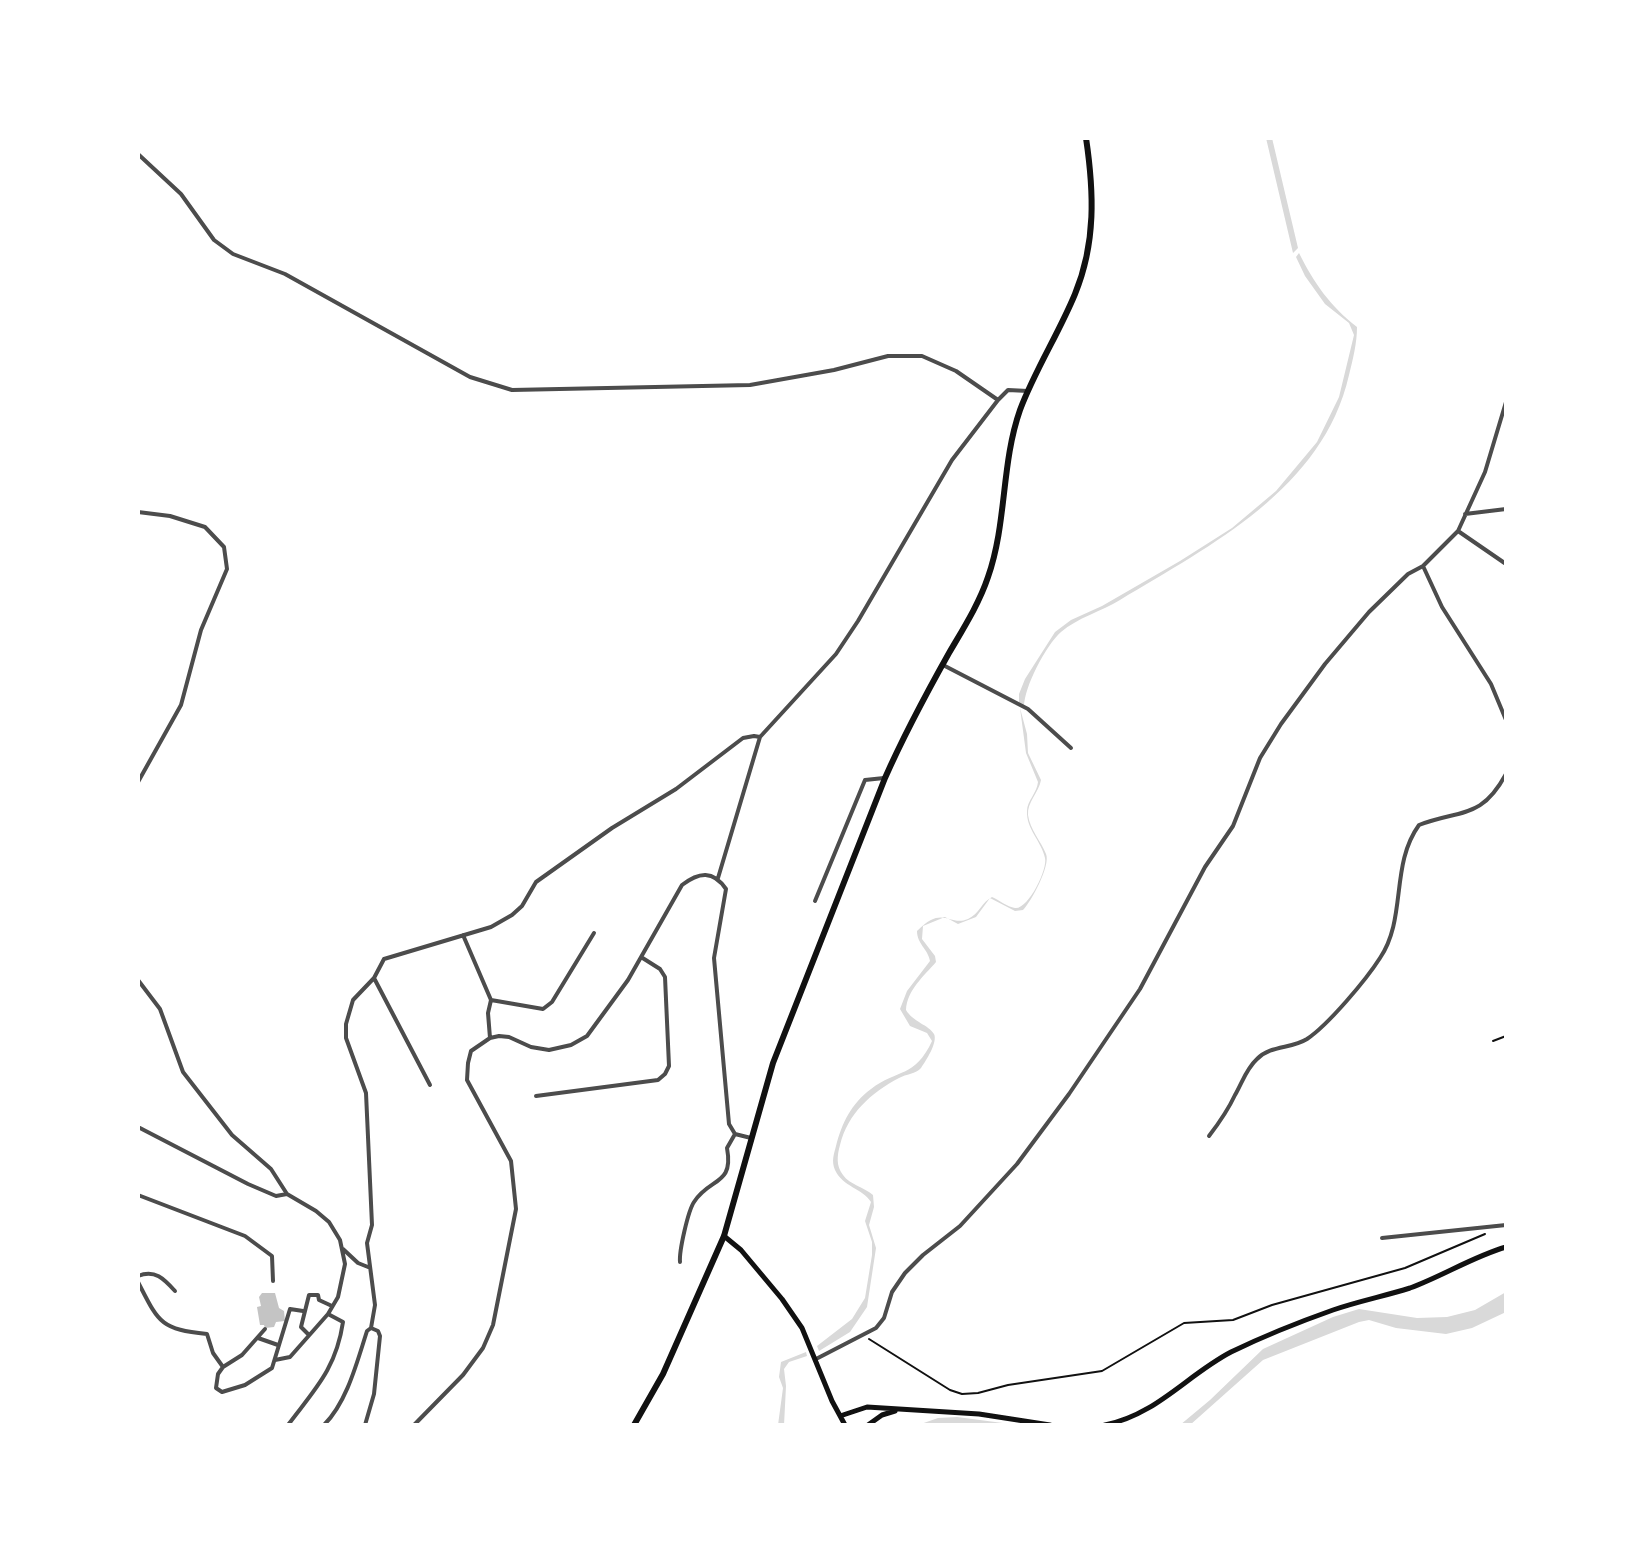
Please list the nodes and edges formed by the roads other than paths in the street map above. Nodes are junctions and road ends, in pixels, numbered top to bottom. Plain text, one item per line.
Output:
1 (1086, 138) edge
2 (138, 154) edge
3 (1028, 391) junction
4 (998, 400) junction
5 (1506, 402) edge
6 (1506, 509) edge
7 (138, 512) edge
8 (1465, 514) junction
9 (1458, 531) junction
10 (1506, 564) edge
11 (1423, 566) junction
12 (943, 665) junction
13 (1506, 720) edge
14 (760, 737) junction
15 (1071, 748) dead end
16 (1506, 774) edge
17 (885, 778) junction
18 (138, 782) edge
19 (718, 878) junction
20 (815, 901) dead end
21 (594, 933) dead end
22 (463, 935) junction
23 (641, 957) junction
24 (374, 978) junction
25 (138, 980) edge
26 (491, 1000) junction
27 (490, 1038) junction
28 (430, 1085) dead end
29 (536, 1096) dead end
30 (138, 1127) edge
31 (735, 1134) junction
32 (1209, 1136) dead end
33 (751, 1138) junction
34 (287, 1194) junction
35 (138, 1195) edge
36 (1506, 1225) edge
37 (724, 1236) junction
38 (1382, 1238) dead end
39 (1506, 1247) edge
40 (342, 1248) junction
41 (680, 1262) dead end
42 (369, 1267) junction
43 (138, 1276) edge
44 (273, 1281) dead end
45 (138, 1282) edge
46 (175, 1291) dead end
47 (333, 1306) junction
48 (303, 1311) junction
49 (328, 1314) junction
50 (371, 1328) junction
51 (265, 1329) dead end
52 (309, 1335) junction
53 (258, 1338) junction
54 (279, 1345) junction
55 (816, 1359) junction
56 (275, 1360) junction
57 (223, 1367) junction
58 (900, 1410) junction
59 (840, 1416) junction
60 (288, 1425) edge
61 (324, 1425) edge
62 (365, 1425) edge
63 (414, 1425) edge
64 (634, 1425) edge
65 (845, 1425) edge
66 (868, 1425) edge
67 (1050, 1425) edge
68 (1105, 1425) edge

1 - 3 main road
2 - 4 street
3 - 4 street
3 - 12 main road
4 - 14 street
5 - 8 street
6 - 8 street
7 - 18 street
8 - 9 street
9 - 10 street
9 - 11 street
11 - 13 street
11 - 55 street
12 - 15 street
12 - 17 main road
14 - 19 street
14 - 22 street
16 - 32 street
17 - 20 street
17 - 33 main road
19 - 23 street
19 - 31 street
21 - 26 street
22 - 24 street
22 - 26 street
23 - 27 street
23 - 29 street
24 - 28 street
24 - 42 street
25 - 34 street
26 - 27 street
27 - 63 street
30 - 34 street
31 - 33 street
31 - 41 street
33 - 37 main road
34 - 40 street
35 - 44 street
36 - 38 street
37 - 55 main road
37 - 64 main road
39 - 68 main road
40 - 42 street
40 - 47 street
42 - 50 street
43 - 46 street
45 - 57 street
47 - 48 street
47 - 49 street
48 - 52 street
48 - 54 street
49 - 52 street
49 - 60 street
50 - 61 street
50 - 62 street
51 - 53 street
52 - 56 street
53 - 54 street
53 - 57 street
54 - 56 street
55 - 59 main road
56 - 57 street
58 - 59 main road
58 - 66 main road
58 - 67 main road
59 - 65 main road

